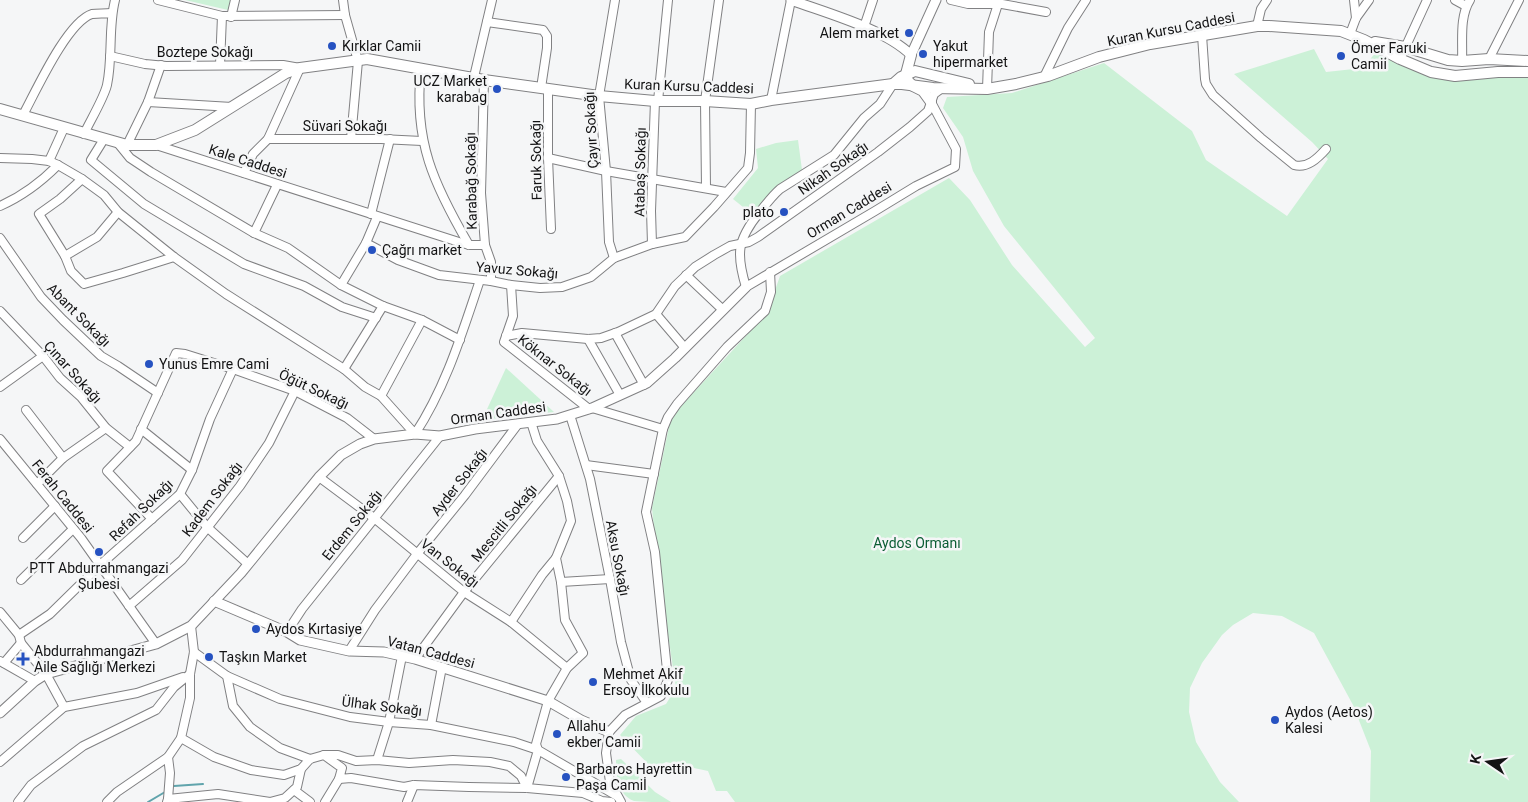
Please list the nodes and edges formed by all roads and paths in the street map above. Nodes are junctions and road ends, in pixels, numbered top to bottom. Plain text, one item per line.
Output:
1 (114, 0) edge
2 (158, 0) edge
3 (235, 0) edge
4 (343, 0) edge
5 (492, 0) edge
6 (615, 0) edge
7 (668, 0) edge
8 (719, 0) edge
9 (791, 0) edge
10 (873, 0) edge
11 (936, 0) edge
12 (951, 0) edge
13 (1086, 0) edge
14 (1267, 0) edge
15 (1354, 0) edge
16 (1369, 0) edge
17 (1427, 0) edge
18 (1455, 0) edge
19 (1519, 0) edge
20 (1468, 3) edge
21 (998, 4) junction
22 (1046, 12) dead end
23 (111, 13) junction
24 (345, 15) junction
25 (222, 16) junction
26 (231, 17) junction
27 (1356, 18) junction
28 (487, 22) junction
29 (1257, 26) junction
30 (864, 27) junction
31 (1350, 34) junction
32 (1202, 35) junction
33 (1364, 40) junction
34 (1405, 47) junction
35 (911, 55) junction
36 (110, 56) junction
37 (1400, 59) junction
38 (1490, 59) junction
39 (1462, 61) junction
40 (1528, 61) edge
41 (358, 62) junction
42 (161, 65) junction
43 (220, 65) junction
44 (300, 68) junction
45 (421, 69) junction
46 (1528, 72) edge
47 (910, 73) junction
48 (1044, 77) junction
49 (479, 79) junction
50 (893, 84) junction
51 (913, 86) junction
52 (924, 87) junction
53 (942, 88) junction
54 (544, 89) junction
55 (987, 89) junction
56 (599, 96) junction
57 (771, 100) junction
58 (656, 101) junction
59 (705, 101) junction
60 (148, 102) junction
61 (931, 102) junction
62 (751, 104) junction
63 (232, 107) junction
64 (0, 109) edge
65 (23, 115) junction
66 (64, 128) junction
67 (84, 134) junction
68 (104, 139) junction
69 (268, 139) junction
70 (351, 139) junction
71 (390, 139) junction
72 (422, 140) junction
73 (122, 144) junction
74 (156, 145) junction
75 (1326, 149) dead end
76 (0, 158) edge
77 (548, 158) junction
78 (49, 161) junction
79 (58, 165) junction
80 (606, 171) junction
81 (244, 173) junction
82 (82, 179) junction
83 (652, 179) junction
84 (277, 185) junction
85 (706, 188) junction
86 (726, 192) junction
87 (0, 206) edge
88 (118, 212) junction
89 (374, 216) junction
90 (551, 229) dead end
91 (254, 233) junction
92 (0, 238) edge
93 (366, 243) junction
94 (652, 244) junction
95 (469, 245) junction
96 (485, 245) junction
97 (740, 245) junction
98 (65, 256) junction
99 (174, 257) junction
100 (614, 258) junction
101 (770, 272) junction
102 (686, 275) junction
103 (480, 280) junction
104 (491, 280) junction
105 (341, 285) junction
106 (511, 285) junction
107 (746, 287) junction
108 (383, 306) junction
109 (723, 310) junction
110 (0, 311) edge
111 (656, 314) junction
112 (376, 318) junction
113 (422, 320) junction
114 (616, 333) junction
115 (505, 339) junction
116 (588, 339) junction
117 (460, 340) junction
118 (685, 348) junction
119 (43, 356) junction
120 (233, 369) junction
121 (344, 369) junction
122 (644, 385) junction
123 (0, 386) edge
124 (295, 392) junction
125 (158, 393) junction
126 (620, 395) junction
127 (381, 396) junction
128 (591, 408) junction
129 (26, 410) dead end
130 (570, 415) junction
131 (531, 422) junction
132 (518, 424) junction
133 (106, 428) junction
134 (141, 429) junction
135 (663, 430) junction
136 (415, 434) junction
137 (440, 436) junction
138 (0, 439) edge
139 (374, 439) junction
140 (130, 447) junction
141 (63, 458) junction
142 (586, 465) junction
143 (192, 470) junction
144 (654, 474) junction
145 (319, 476) junction
146 (559, 476) junction
147 (37, 484) junction
148 (180, 494) junction
149 (55, 506) junction
150 (374, 518) junction
151 (152, 519) junction
152 (207, 527) junction
153 (74, 528) junction
154 (23, 538) dead end
155 (417, 554) junction
156 (556, 558) junction
157 (248, 564) junction
158 (100, 565) junction
159 (610, 579) junction
160 (21, 580) dead end
161 (561, 582) junction
162 (464, 592) junction
163 (214, 602) junction
164 (129, 606) junction
165 (0, 612) edge
166 (511, 622) junction
167 (191, 626) junction
168 (287, 632) junction
169 (20, 639) junction
170 (156, 644) junction
171 (349, 651) junction
172 (194, 652) junction
173 (402, 656) junction
174 (415, 660) junction
175 (2, 662) edge
176 (442, 668) junction
177 (567, 668) junction
178 (46, 674) junction
179 (190, 674) junction
180 (227, 676) junction
181 (35, 681) junction
182 (548, 701) junction
183 (647, 703) junction
184 (64, 707) junction
185 (0, 713) edge
186 (389, 722) junction
187 (431, 725) junction
188 (609, 732) junction
189 (181, 738) junction
190 (538, 750) junction
191 (324, 755) junction
192 (168, 757) junction
193 (310, 759) junction
194 (377, 760) junction
195 (0, 762) edge
196 (301, 769) junction
197 (340, 779) junction
198 (414, 785) junction
199 (526, 788) junction
200 (294, 790) junction
201 (218, 794) junction
202 (620, 799) edge
203 (168, 801) edge
204 (18, 802) edge
205 (107, 802) edge
206 (215, 802) edge
207 (310, 802) edge
208 (325, 802) edge
209 (407, 802) edge
210 (611, 802) edge

1 - 23 street
2 - 25 street
3 - 26 street
4 - 24 street
5 - 28 street, Karabağ Sokağı
6 - 56 street, Çayır Sokağı
7 - 58 street, Atabaş Sokağı
8 - 59 street
9 - 30 street
9 - 57 street
10 - 30 street
11 - 35 street
12 - 21 street
13 - 48 street
14 - 29 street
15 - 27 street
16 - 27 street
17 - 34 street
18 - 20 street
19 - 38 street
20 - 39 street
21 - 22 street
21 - 55 street
23 - 36 street
23 - 65 street
24 - 26 street
24 - 41 street
25 - 26 street
25 - 43 street
27 - 31 street
28 - 49 street, Karabağ Sokağı
28 - 54 street, Faruk Sokağı
29 - 31 main road, Kuran Kursu Caddesi
29 - 32 main road, Kuran Kursu Caddesi
30 - 35 street
31 - 33 main road, Kuran Kursu Caddesi
32 - 48 main road, Kuran Kursu Caddesi
32 - 75 street
33 - 34 main road, Kuran Kursu Caddesi
33 - 37 main road, Kuran Kursu Caddesi
34 - 37 street
34 - 39 main road, Kuran Kursu Caddesi
35 - 47 main road
36 - 42 street, Boztepe Sokağı
36 - 67 street
37 - 46 main road, Kuran Kursu Caddesi
38 - 39 main road, Kuran Kursu Caddesi
38 - 40 main road, Kuran Kursu Caddesi
41 - 44 main road, Kuran Kursu Caddesi
41 - 45 main road, Kuran Kursu Caddesi
41 - 70 street
42 - 43 street, Boztepe Sokağı
42 - 60 street
43 - 44 street, Boztepe Sokağı
44 - 63 main road, Kuran Kursu Caddesi
44 - 69 street
45 - 49 main road, Kuran Kursu Caddesi
45 - 72 street
47 - 50 main road
47 - 51 main road
47 - 52 main road
47 - 55 main road, Kuran Kursu Caddesi
48 - 55 main road, Kuran Kursu Caddesi
49 - 54 main road, Kuran Kursu Caddesi
49 - 96 street, Karabağ Sokağı
50 - 51 main road, Kuran Kursu Caddesi
50 - 57 main road, Kuran Kursu Caddesi
50 - 97 street
51 - 52 main road, Kuran Kursu Caddesi
51 - 61 main road
52 - 53 main road, Kuran Kursu Caddesi
52 - 61 main road
53 - 55 main road, Kuran Kursu Caddesi
53 - 61 street, Nikah Sokağı
54 - 56 main road, Kuran Kursu Caddesi
54 - 77 street, Faruk Sokağı
56 - 58 main road, Kuran Kursu Caddesi
56 - 80 street, Çayır Sokağı
57 - 62 main road, Kuran Kursu Caddesi
58 - 59 main road, Kuran Kursu Caddesi
58 - 83 street, Atabaş Sokağı
59 - 62 main road, Kuran Kursu Caddesi
59 - 85 street
60 - 63 street
60 - 73 street
61 - 97 street, Nikah Sokağı
61 - 101 street, Orman Caddesi
62 - 86 street, Yavuz Sokağı
63 - 74 main road, Kuran Kursu Caddesi
64 - 65 main road, Kale Caddesi
65 - 66 main road, Kale Caddesi
66 - 67 main road, Kale Caddesi
66 - 78 street
67 - 68 main road, Kale Caddesi
68 - 73 main road, Kale Caddesi
68 - 112 street
69 - 70 street, Süvari Sokağı
69 - 81 street
70 - 71 street, Süvari Sokağı
71 - 72 street, Süvari Sokağı
71 - 89 street
72 - 95 street
73 - 74 main road, Kale Caddesi
73 - 91 street
74 - 81 street, Kale Caddesi
76 - 78 street
77 - 80 street
77 - 90 street, Faruk Sokağı
78 - 79 street
79 - 82 street
79 - 87 street
80 - 83 street
80 - 100 street, Çayır Sokağı
81 - 84 street, Kale Caddesi
82 - 88 street
82 - 98 street
83 - 85 street
83 - 94 street, Atabaş Sokağı
84 - 89 street, Kale Caddesi
84 - 91 street
85 - 86 street
86 - 94 street, Yavuz Sokağı
88 - 98 street
88 - 99 street
89 - 93 street
89 - 95 street, Kale Caddesi
91 - 105 street
92 - 125 street, Abant Sokağı
93 - 103 street, Yavuz Sokağı
93 - 105 street
94 - 100 street, Yavuz Sokağı
95 - 96 street, Kale Caddesi
96 - 104 street, Karabağ Sokağı
97 - 102 street, Nikah Sokağı
97 - 107 street
98 - 99 street
99 - 121 street
100 - 106 street, Yavuz Sokağı
101 - 107 street, Orman Caddesi
101 - 135 street
102 - 109 street
102 - 111 street, Nikah Sokağı
103 - 104 street, Yavuz Sokağı
103 - 117 street
104 - 106 street, Yavuz Sokağı
105 - 108 street
106 - 115 street
107 - 109 street, Orman Caddesi
108 - 112 street
108 - 113 street
109 - 118 street, Orman Caddesi
110 - 119 street, Çınar Sokağı
111 - 114 street
111 - 118 street
112 - 121 street
113 - 117 street
113 - 127 street
114 - 116 street
114 - 122 street
115 - 116 street
115 - 128 street, Köknar Sokağı
116 - 126 street
117 - 136 street
118 - 122 street, Orman Caddesi
119 - 123 street
119 - 133 street, Çınar Sokağı
120 - 124 street, Öğüt Sokağı
120 - 125 street, Öğüt Sokağı
120 - 143 street, Refah Sokağı
121 - 127 street
122 - 126 street, Orman Caddesi
124 - 139 street, Öğüt Sokağı
124 - 152 street, Kadem Sokağı
125 - 134 street, Öğüt Sokağı
126 - 128 street, Orman Caddesi
127 - 136 street
128 - 130 street, Orman Caddesi
128 - 135 street
129 - 141 street
130 - 131 street, Orman Caddesi
130 - 142 street, Aksu Sokağı
131 - 132 street, Orman Caddesi
131 - 146 street
132 - 137 street, Orman Caddesi
132 - 155 street, Ayder Sokağı
133 - 140 street, Çınar Sokağı
133 - 141 street
134 - 140 street, Öğüt Sokağı
134 - 143 street
135 - 144 street
136 - 137 street, Orman Caddesi
136 - 139 street, Orman Caddesi
137 - 150 street, Erdem Sokağı
138 - 147 street, Ferah Caddesi
139 - 145 street, Orman Caddesi
140 - 151 street, Öğüt Sokağı
141 - 147 street
142 - 144 street
142 - 159 street, Aksu Sokağı
143 - 148 street, Refah Sokağı
144 - 183 street
145 - 150 street, Van Sokağı
145 - 157 street, Orman Caddesi
146 - 156 street
146 - 162 street, Mescitli Sokağı
147 - 149 street, Ferah Caddesi
148 - 151 street, Refah Sokağı
148 - 152 street
149 - 153 street, Ferah Caddesi
149 - 154 street
150 - 155 street, Van Sokağı
150 - 168 street, Erdem Sokağı
151 - 158 street, Refah Sokağı
152 - 157 street
152 - 164 street, Kadem Sokağı
153 - 158 street, Ferah Caddesi
153 - 160 street
155 - 162 street, Van Sokağı
155 - 171 street, Ayder Sokağı
156 - 161 street
156 - 166 street
157 - 163 street, Orman Caddesi
158 - 164 street, Ferah Caddesi
158 - 169 street, Refah Sokağı
159 - 161 street
159 - 183 street, Aksu Sokağı
161 - 177 street
162 - 166 street, Van Sokağı
162 - 174 street, Mescitli Sokağı
163 - 167 street, Orman Caddesi
163 - 168 street, Vatan Caddesi
164 - 170 street, Ferah Caddesi
165 - 169 street
166 - 177 street, Van Sokağı
167 - 170 street, Orman Caddesi
167 - 172 street
168 - 171 street, Vatan Caddesi
169 - 175 street, Refah Sokağı
169 - 178 street
170 - 178 street, Orman Caddesi
171 - 173 street, Vatan Caddesi
172 - 179 street
172 - 180 street, Ülhak Sokağı
173 - 174 street, Vatan Caddesi
173 - 186 street
174 - 176 street, Vatan Caddesi
175 - 181 street
176 - 182 street, Vatan Caddesi
176 - 187 street
177 - 182 street
178 - 181 street, Orman Caddesi
178 - 184 street
179 - 184 street
179 - 189 street
179 - 204 street
180 - 186 street, Ülhak Sokağı
180 - 193 street
181 - 185 street, Orman Caddesi
182 - 188 street, Vatan Caddesi
182 - 190 street
183 - 188 street
184 - 195 street
186 - 187 street, Ülhak Sokağı
186 - 194 street
187 - 190 street, Ülhak Sokağı
188 - 202 street
189 - 192 street
189 - 196 street
190 - 199 street
190 - 202 street, Ülhak Sokağı
191 - 193 street
191 - 194 street
191 - 197 street
192 - 203 street
192 - 205 street
193 - 196 street
194 - 199 street
196 - 200 street
197 - 198 street
197 - 208 street
198 - 199 street
198 - 209 street
199 - 210 street
200 - 201 street
200 - 207 street
201 - 203 street
201 - 206 street

